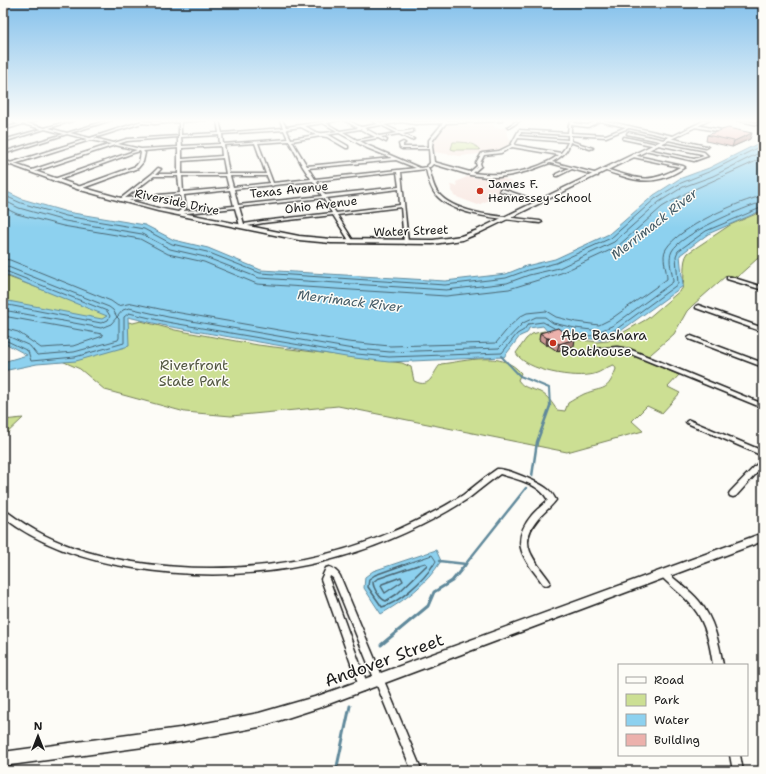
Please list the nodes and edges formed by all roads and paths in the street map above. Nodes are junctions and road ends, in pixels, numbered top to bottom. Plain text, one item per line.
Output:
1 (35, 156) edge
2 (77, 156) edge
3 (121, 156) edge
4 (142, 156) edge
5 (180, 156) edge
6 (261, 156) edge
7 (299, 156) edge
8 (391, 156) edge
9 (431, 156) edge
10 (482, 156) edge
11 (558, 156) edge
12 (634, 156) joint
13 (676, 156) edge
14 (706, 156) edge
15 (224, 157) joint
16 (397, 159) junction
17 (180, 160) junction
18 (3, 161) edge
19 (550, 162) junction
20 (432, 163) junction
21 (11, 164) junction
22 (305, 167) junction
23 (159, 168) dead end
24 (427, 168) junction
25 (572, 168) junction
26 (606, 170) junction
27 (33, 171) junction
28 (399, 172) junction
29 (470, 174) junction
30 (154, 175) junction
31 (180, 175) junction
32 (227, 175) junction
33 (268, 175) junction
34 (557, 175) dead end
35 (597, 175) junction
36 (55, 180) junction
37 (313, 181) junction
38 (272, 185) junction
39 (79, 188) junction
40 (401, 188) junction
41 (231, 189) junction
42 (501, 190) dead end
43 (182, 194) junction
44 (323, 196) junction
45 (121, 200) junction
46 (539, 202) junction
47 (236, 206) junction
48 (403, 206) junction
49 (179, 213) junction
50 (334, 214) junction
51 (508, 217) junction
52 (266, 221) junction
53 (540, 222) dead end
54 (242, 226) junction
55 (260, 230) junction
56 (352, 242) junction
57 (406, 243) junction
58 (729, 278) dead end
59 (763, 289) edge
60 (698, 307) dead end
61 (763, 330) edge
62 (691, 338) dead end
63 (594, 351) dead end
64 (763, 365) edge
65 (763, 406) edge
66 (689, 422) dead end
67 (763, 454) edge
68 (763, 462) edge
69 (733, 494) dead end
70 (3, 513) edge
71 (763, 537) edge
72 (326, 557) junction
73 (329, 570) junction
74 (664, 574) junction
75 (546, 582) dead end
76 (718, 664) edge
77 (380, 680) junction
78 (364, 686) junction
79 (735, 756) edge
80 (3, 759) edge
81 (417, 771) edge
82 (738, 771) edge

1 - 21 street
2 - 27 street
3 - 36 street
4 - 39 street
5 - 17 street
6 - 33 street
7 - 22 street
8 - 16 street
9 - 20 street
10 - 29 street
11 - 19 street
12 - 26 main road, Water Street
12 - 26 street
13 - 14 street
15 - 17 street
15 - 32 street
16 - 22 street
16 - 24 street
17 - 31 street
18 - 21 main road, Riverside Drive
19 - 25 street
19 - 29 street
20 - 24 street
20 - 29 street
21 - 27 main road, Riverside Drive
22 - 37 street
23 - 30 street
24 - 28 street
24 - 51 street
25 - 34 street
25 - 35 street
26 - 35 main road, Water Street
27 - 36 main road, Riverside Drive
28 - 37 street
28 - 40 street
30 - 31 street
30 - 45 street
31 - 32 street
31 - 43 street
32 - 33 street
32 - 41 street
33 - 38 street
35 - 46 main road, Water Street
36 - 39 main road, Riverside Drive
37 - 38 street
37 - 44 street
38 - 41 street
39 - 45 main road, Riverside Drive
40 - 44 street, Texas Avenue
40 - 48 street
41 - 43 street
41 - 47 street
42 - 46 street
43 - 45 street
43 - 49 street
44 - 47 street, Texas Avenue
44 - 50 street
45 - 49 main road, Riverside Drive
46 - 51 main road, Water Street
47 - 49 street, Texas Avenue
47 - 54 street
48 - 50 street, Ohio Avenue
48 - 57 street
49 - 54 main road, Riverside Drive
50 - 52 street, Ohio Avenue
50 - 56 street
51 - 53 street
51 - 57 main road, Water Street
52 - 54 street, Ohio Avenue
52 - 55 street
54 - 55 main road, Riverside Drive
55 - 56 main road, Riverside Drive
56 - 57 main road, Water Street
58 - 59 street
60 - 61 street
62 - 64 street
63 - 65 street
66 - 67 street
68 - 69 street
70 - 72 street
71 - 74 main road, Andover Street
72 - 73 street
72 - 75 street
73 - 77 street
73 - 78 street
74 - 76 street
74 - 77 main road, Andover Street
77 - 78 main road, Andover Street
77 - 81 street
78 - 80 main road, Andover Street
79 - 82 street

